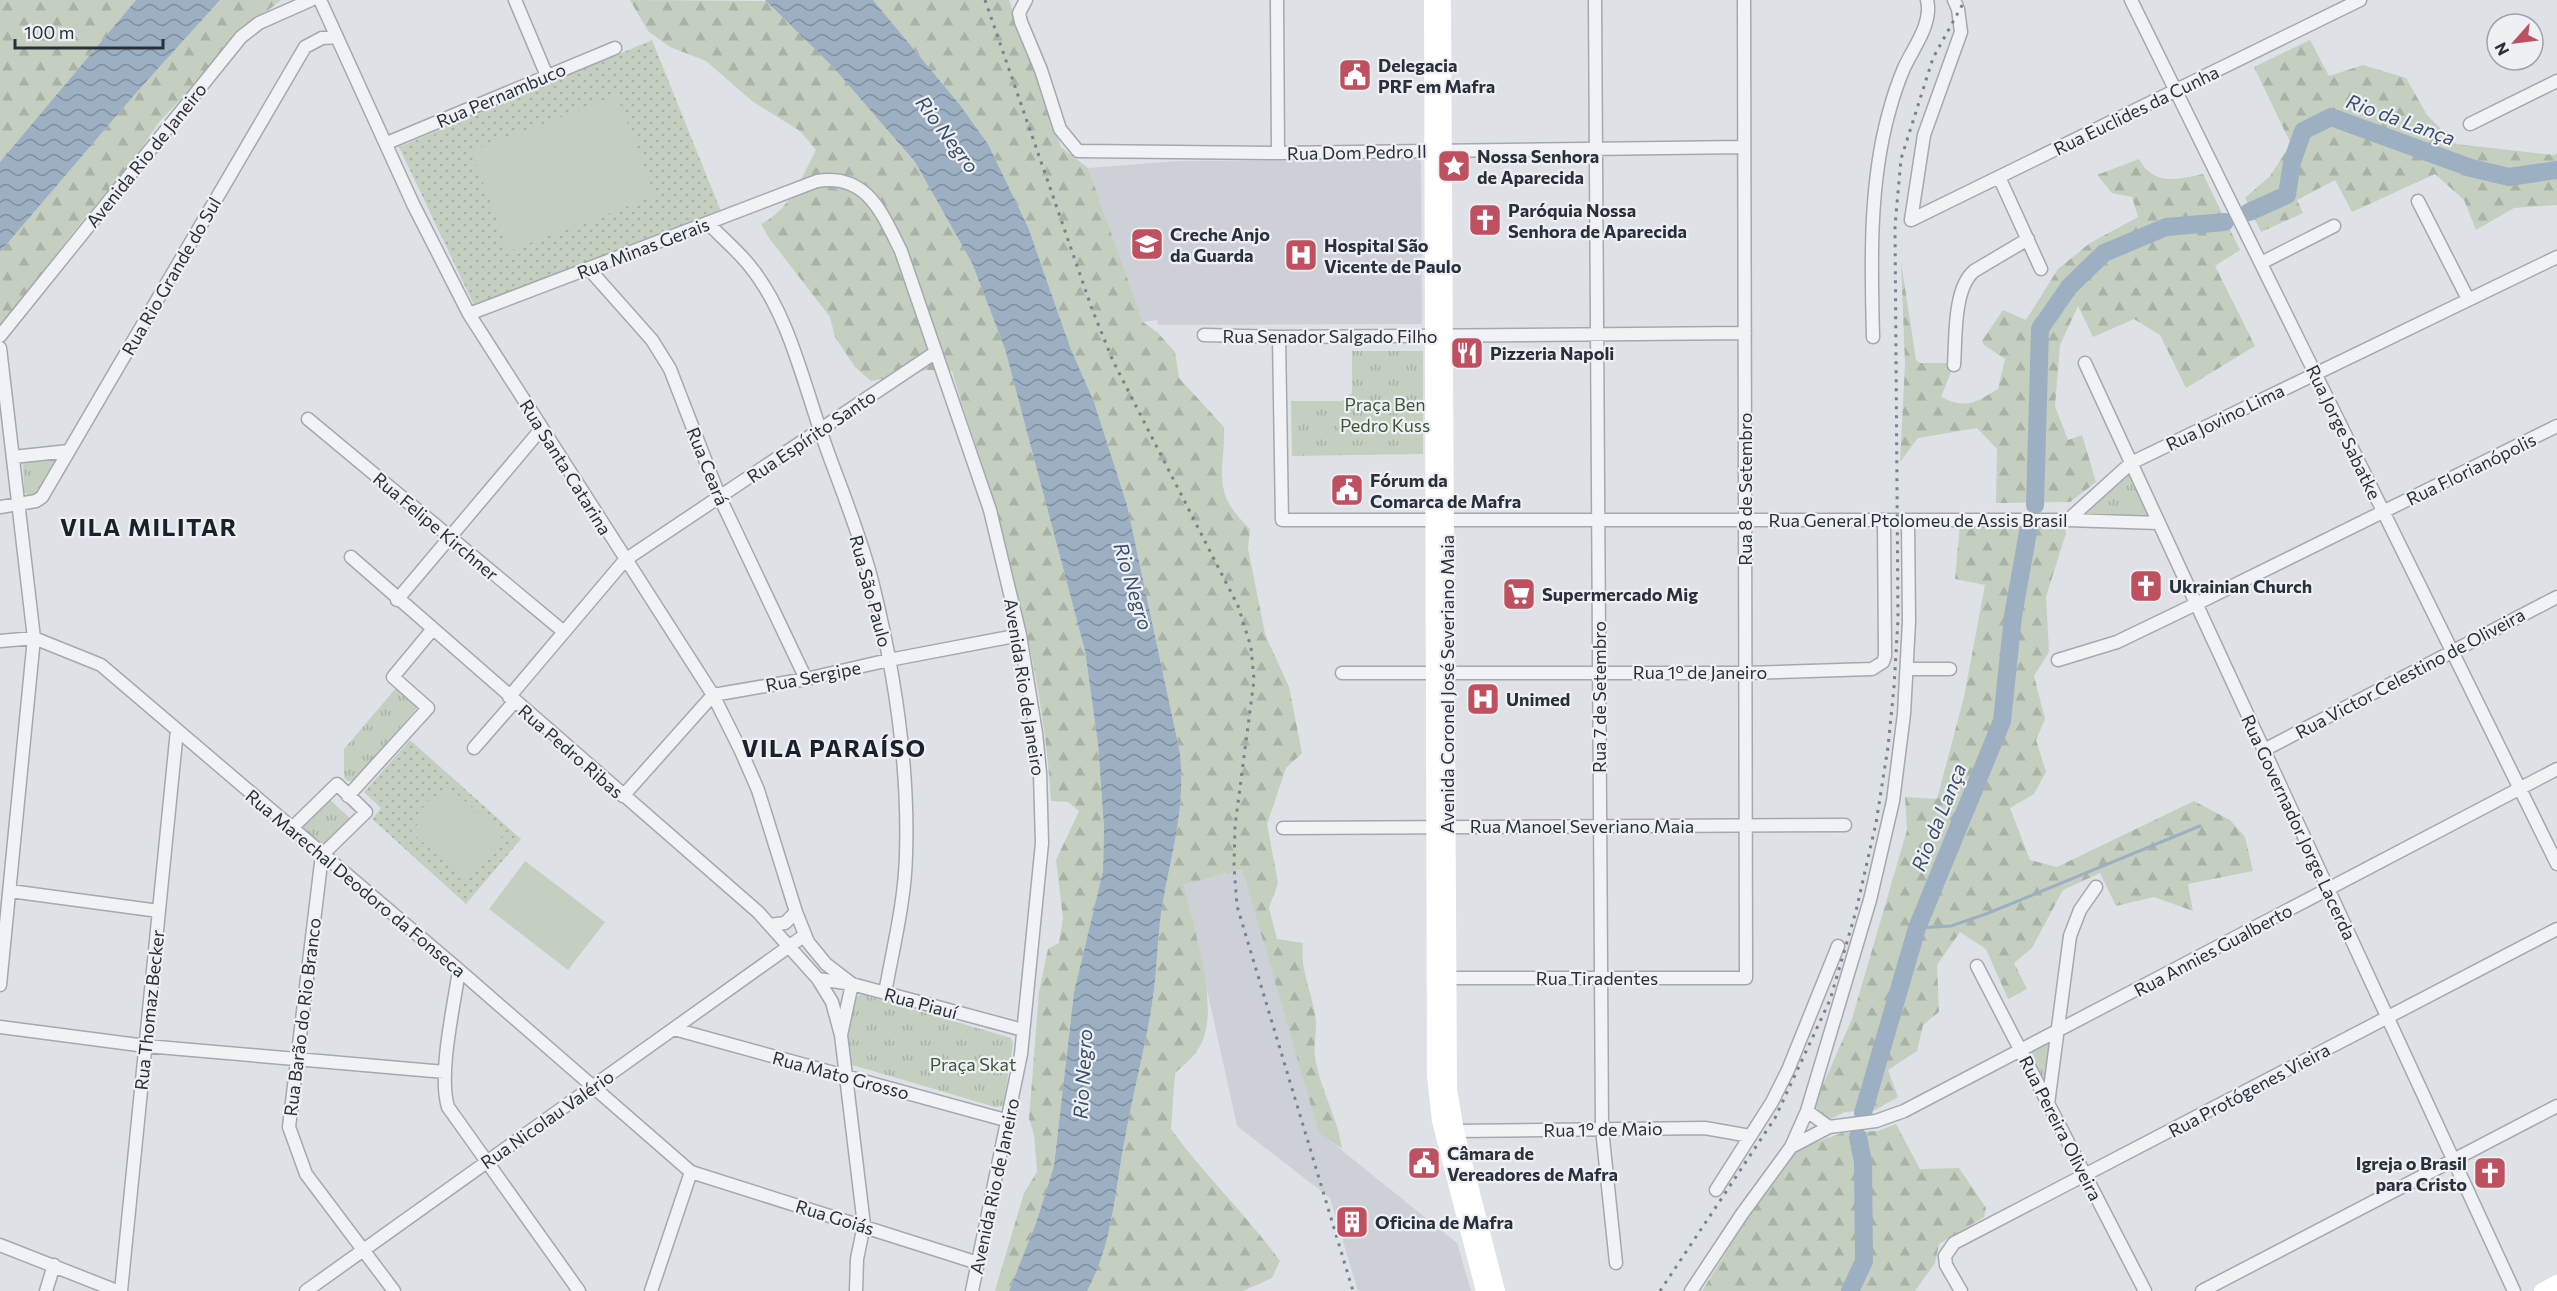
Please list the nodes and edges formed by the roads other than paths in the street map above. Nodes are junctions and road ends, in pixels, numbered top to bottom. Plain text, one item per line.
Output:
1 (311, 0) edge
2 (320, 0) edge
3 (515, 0) edge
4 (1277, 0) edge
5 (1432, 0) edge
6 (1443, 0) edge
7 (1594, 0) edge
8 (1744, 0) edge
9 (1927, 0) edge
10 (1954, 0) edge
11 (2131, 0) edge
12 (2360, 0) edge
13 (1025, 1) edge
14 (337, 37) junction
15 (615, 48) dead end
16 (547, 76) junction
17 (2557, 81) edge
18 (2176, 90) junction
19 (2470, 124) dead end
20 (387, 143) junction
21 (1744, 147) junction
22 (1596, 149) junction
23 (1438, 151) junction
24 (1278, 153) junction
25 (1999, 177) junction
26 (817, 182) joint
27 (2418, 201) dead end
28 (708, 223) junction
29 (2334, 226) dead end
30 (2028, 239) junction
31 (2557, 256) edge
32 (2260, 263) junction
33 (589, 269) junction
34 (2041, 269) dead end
35 (2469, 299) junction
36 (470, 314) junction
37 (1744, 333) junction
38 (1597, 334) junction
39 (1204, 335) dead end
40 (0, 336) edge
41 (1439, 336) junction
42 (1279, 337) junction
43 (1873, 337) dead end
44 (0, 348) edge
45 (936, 352) junction
46 (2085, 363) dead end
47 (1954, 365) dead end
48 (2315, 374) junction
49 (308, 419) dead end
50 (2557, 426) edge
51 (542, 428) junction
52 (820, 429) junction
53 (69, 450) junction
54 (13, 457) junction
55 (2131, 463) junction
56 (720, 498) junction
57 (18, 504) junction
58 (0, 507) edge
59 (2383, 512) junction
60 (1439, 519) junction
61 (1598, 519) junction
62 (1745, 519) junction
63 (1884, 520) junction
64 (1908, 520) junction
65 (2068, 520) junction
66 (2159, 523) junction
67 (450, 537) junction
68 (351, 557) dead end
69 (626, 560) junction
70 (2557, 597) edge
71 (398, 600) junction
72 (2196, 604) junction
73 (432, 630) junction
74 (564, 632) junction
75 (1020, 635) junction
76 (34, 638) junction
77 (0, 641) edge
78 (2452, 652) junction
79 (889, 660) junction
80 (2058, 660) dead end
81 (1907, 669) junction
82 (1950, 669) dead end
83 (1599, 671) junction
84 (1440, 672) junction
85 (1342, 673) dead end
86 (1745, 673) junction
87 (806, 679) junction
88 (712, 695) junction
89 (512, 699) junction
90 (177, 730) junction
91 (474, 748) dead end
92 (2264, 750) junction
93 (2557, 769) edge
94 (2520, 789) junction
95 (348, 795) junction
96 (623, 796) junction
97 (1746, 825) junction
98 (1845, 825) dead end
99 (1600, 826) junction
100 (1441, 827) junction
101 (292, 828) junction
102 (1283, 828) dead end
103 (322, 855) junction
104 (2557, 864) edge
105 (2096, 887) dead end
106 (2328, 890) junction
107 (9, 891) junction
108 (159, 911) junction
109 (796, 912) junction
110 (770, 925) junction
111 (2557, 929) edge
112 (805, 935) junction
113 (1838, 946) dead end
114 (788, 948) junction
115 (1977, 966) dead end
116 (459, 970) junction
117 (1448, 978) junction
118 (1601, 978) junction
119 (1746, 978) joint
120 (818, 979) junction
121 (852, 984) junction
122 (0, 985) edge
123 (885, 993) junction
124 (2387, 1017) junction
125 (0, 1027) edge
126 (674, 1029) junction
127 (1023, 1030) junction
128 (2059, 1031) junction
129 (842, 1035) junction
130 (146, 1047) junction
131 (2021, 1051) junction
132 (297, 1060) junction
133 (445, 1072) junction
134 (848, 1076) junction
135 (593, 1087) junction
136 (2048, 1104) junction
137 (2557, 1106) edge
138 (1807, 1111) junction
139 (1009, 1121) junction
140 (1829, 1127) junction
141 (1602, 1129) junction
142 (1456, 1131) junction
143 (1750, 1136) junction
144 (1791, 1147) junction
145 (2453, 1160) junction
146 (486, 1162) junction
147 (691, 1172) junction
148 (2085, 1175) junction
149 (1716, 1190) dead end
150 (864, 1226) junction
151 (0, 1245) edge
152 (365, 1251) junction
153 (1615, 1256) dead end
154 (978, 1263) junction
155 (54, 1265) junction
156 (2557, 1283) edge
157 (576, 1287) edge
158 (46, 1291) edge
159 (119, 1291) edge
160 (306, 1291) edge
161 (394, 1291) edge
162 (561, 1291) edge
163 (651, 1291) edge
164 (856, 1291) edge
165 (972, 1291) edge
166 (1484, 1291) edge
167 (1497, 1291) edge
168 (1691, 1291) edge
169 (1961, 1291) edge
170 (2145, 1291) edge
171 (2202, 1291) edge
172 (2514, 1291) edge
173 (2542, 1291) edge

1 - 40 street, Avenida Rio de Janeiro
2 - 14 street, Rua Santa Catarina
3 - 16 street
4 - 24 street
5 - 23 main road, Avenida Coronel José Severiano Maia
6 - 23 main road, Avenida Coronel José Severiano Maia
7 - 22 street, Rua 7 de Setembro
8 - 21 street, Rua 8 de Setembro
9 - 43 street
10 - 25 street, Rua Euclides da Cunha
11 - 18 street, Rua Jorge Sabatke
12 - 18 street, Rua Euclides da Cunha
13 - 24 street, Rua Dom Pedro II
14 - 20 street, Rua Santa Catarina
14 - 53 street, Rua Rio Grande do Sul
15 - 16 street, Rua Pernambuco
16 - 20 street, Rua Pernambuco
17 - 19 street
18 - 25 street, Rua Euclides da Cunha
18 - 32 street, Rua Jorge Sabatke
20 - 36 street, Rua Santa Catarina
21 - 22 street, Rua Dom Pedro II
21 - 37 street, Rua 8 de Setembro
22 - 23 street, Rua Dom Pedro II
22 - 38 street, Rua 7 de Setembro
23 - 24 street, Rua Dom Pedro II
23 - 41 main road, Avenida Coronel José Severiano Maia
25 - 30 street
26 - 28 street, Rua Minas Gerais
26 - 45 street, Avenida Rio de Janeiro
27 - 35 street
28 - 33 street, Rua Minas Gerais
28 - 52 street, Rua São Paulo
29 - 32 street
30 - 34 street
30 - 47 street
31 - 35 street, Rua Jovino Lima
32 - 48 street, Rua Jorge Sabatke
33 - 36 street, Rua Minas Gerais
33 - 56 street, Rua Ceará
35 - 48 street, Rua Jovino Lima
36 - 51 street, Rua Santa Catarina
37 - 38 street, Rua Senador Salgado Filho
37 - 62 street, Rua 8 de Setembro
38 - 41 street, Rua Senador Salgado Filho
38 - 61 street, Rua 7 de Setembro
39 - 42 street, Rua Senador Salgado Filho
41 - 42 street, Rua Senador Salgado Filho
41 - 60 main road, Avenida Coronel José Severiano Maia
42 - 60 street, Rua General Ptolomeu de Assis Brasil
44 - 54 street
45 - 52 street, Rua Espírito Santo
45 - 75 street, Avenida Rio de Janeiro
46 - 55 street, Rua Governador Jorge Lacerda
48 - 55 street, Rua Jovino Lima
48 - 59 street, Rua Jorge Sabatke
49 - 67 street, Rua Felipe Kirchner
50 - 59 street, Rua Florianópolis
51 - 67 street
51 - 69 street, Rua Santa Catarina
52 - 56 street, Rua Espírito Santo
52 - 79 street, Rua São Paulo
53 - 54 street
53 - 57 street, Rua Rio Grande do Sul
54 - 57 street
55 - 65 street, Rua Jovino Lima
55 - 66 street, Rua Governador Jorge Lacerda
56 - 69 street, Rua Espírito Santo
56 - 87 street, Rua Ceará
57 - 58 street, Rua Rio Grande do Sul
57 - 76 street
59 - 72 street, Rua Florianópolis
59 - 78 street, Rua Jorge Sabatke
60 - 61 street, Rua General Ptolomeu de Assis Brasil
60 - 84 main road, Avenida Coronel José Severiano Maia
61 - 62 street, Rua General Ptolomeu de Assis Brasil
61 - 83 street, Rua 7 de Setembro
62 - 63 street, Rua General Ptolomeu de Assis Brasil
62 - 86 street, Rua 8 de Setembro
63 - 64 street, Rua General Ptolomeu de Assis Brasil
63 - 86 street, Rua 1º de Janeiro
64 - 65 street, Rua General Ptolomeu de Assis Brasil
64 - 81 street
65 - 66 street, Rua General Ptolomeu de Assis Brasil
66 - 72 street, Rua Governador Jorge Lacerda
67 - 71 street
67 - 74 street, Rua Felipe Kirchner
68 - 71 street, Rua Pedro Ribas
69 - 74 street, Rua Espírito Santo
69 - 88 street, Rua Santa Catarina
70 - 78 street, Rua Victor Celestino de Oliveira
71 - 73 street, Rua Pedro Ribas
72 - 80 street, Rua Florianópolis
72 - 92 street, Rua Governador Jorge Lacerda
73 - 89 street, Rua Pedro Ribas
73 - 95 street
74 - 89 street, Rua Espírito Santo
75 - 79 street, Rua Sergipe
75 - 127 street, Avenida Rio de Janeiro
76 - 77 street, Rua Marechal Deodoro da Fonseca
76 - 90 street, Rua Marechal Deodoro da Fonseca
76 - 107 street
78 - 92 street, Rua Victor Celestino de Oliveira
78 - 94 street, Rua Jorge Sabatke
79 - 87 street, Rua Sergipe
79 - 123 street, Rua São Paulo
81 - 82 street
81 - 138 street
83 - 84 street, Rua 1º de Janeiro
83 - 86 street, Rua 1º de Janeiro
83 - 99 street, Rua 7 de Setembro
84 - 85 street, Rua 1º de Janeiro
84 - 100 main road, Avenida Coronel José Severiano Maia
86 - 97 street, Rua 8 de Setembro
87 - 88 street, Rua Sergipe
88 - 96 street
88 - 109 street, Rua Santa Catarina
89 - 91 street, Rua Espírito Santo
89 - 96 street, Rua Pedro Ribas
90 - 101 street, Rua Marechal Deodoro da Fonseca
90 - 108 street, Rua Thomaz Becker
92 - 106 street, Rua Governador Jorge Lacerda
93 - 94 street, Rua Annies Gualberto
94 - 104 street, Rua Jorge Sabatke
94 - 106 street, Rua Annies Gualberto
95 - 101 street
95 - 103 street
96 - 110 street, Rua Pedro Ribas
97 - 98 street, Rua Manoel Severiano Maia
97 - 99 street, Rua Manoel Severiano Maia
97 - 119 street, Rua 8 de Setembro
99 - 100 street, Rua Manoel Severiano Maia
99 - 118 street, Rua 7 de Setembro
100 - 102 street, Rua Manoel Severiano Maia
100 - 117 main road, Avenida Coronel José Severiano Maia
100 - 166 main road, Avenida Coronel José Severiano Maia
101 - 103 street, Rua Marechal Deodoro da Fonseca
103 - 116 street, Rua Marechal Deodoro da Fonseca
103 - 132 street, Rua Barão do Rio Branco
105 - 128 street
106 - 124 street, Rua Governador Jorge Lacerda
106 - 128 street, Rua Annies Gualberto
107 - 108 street
107 - 122 street
108 - 130 street, Rua Thomaz Becker
109 - 110 street
109 - 112 street, Rua Santa Catarina
110 - 114 street, Rua Pedro Ribas
111 - 124 street, Rua Protógenes Vieira
112 - 114 street
112 - 121 street, Rua Santa Catarina
113 - 143 street
114 - 120 street
114 - 126 street, Rua Nicolau Valério
115 - 131 street, Rua Pereira Oliveira
116 - 133 street
116 - 135 street, Rua Marechal Deodoro da Fonseca
117 - 118 street, Rua Tiradentes
117 - 142 main road, Avenida Coronel José Severiano Maia
118 - 119 street, Rua Tiradentes
118 - 141 street, Rua 7 de Setembro
120 - 121 street, Rua Piauí
120 - 129 street
121 - 123 street, Rua Piauí
121 - 129 street
123 - 127 street, Rua Piauí
124 - 145 street, Rua Governador Jorge Lacerda
124 - 148 street, Rua Protógenes Vieira
125 - 130 street
126 - 134 street, Rua Mato Grosso
126 - 135 street, Rua Nicolau Valério
127 - 139 street, Avenida Rio de Janeiro
128 - 131 street, Rua Annies Gualberto
128 - 136 street
129 - 134 street
130 - 132 street
130 - 159 street, Rua Thomaz Becker
131 - 136 street, Rua Pereira Oliveira
131 - 140 street, Rua Annies Gualberto
132 - 133 street
132 - 152 street, Rua Barão do Rio Branco
133 - 146 street
134 - 139 street, Rua Mato Grosso
134 - 150 street
135 - 146 street, Rua Nicolau Valério
135 - 147 street, Rua Marechal Deodoro da Fonseca
136 - 148 street, Rua Pereira Oliveira
137 - 145 street
138 - 140 street
138 - 144 street
139 - 154 street, Avenida Rio de Janeiro
140 - 144 street, Rua Annies Gualberto
141 - 142 street, Rua 1º de Maio
141 - 143 street, Rua 1º de Maio
141 - 153 street, Rua 7 de Setembro
142 - 167 main road, Avenida Coronel José Severiano Maia
143 - 149 street
144 - 168 street
145 - 171 street
145 - 172 street, Rua Governador Jorge Lacerda
146 - 152 street, Rua Nicolau Valério
146 - 157 street
147 - 150 street, Rua Goiás
147 - 163 street
148 - 169 street, Rua Protógenes Vieira
148 - 170 street, Rua Pereira Oliveira
150 - 154 street, Rua Goiás
150 - 164 street
151 - 155 street
152 - 160 street, Rua Nicolau Valério
152 - 161 street, Rua Barão do Rio Branco
154 - 165 street, Avenida Rio de Janeiro
155 - 158 street
155 - 159 street
156 - 173 main road
157 - 162 street

